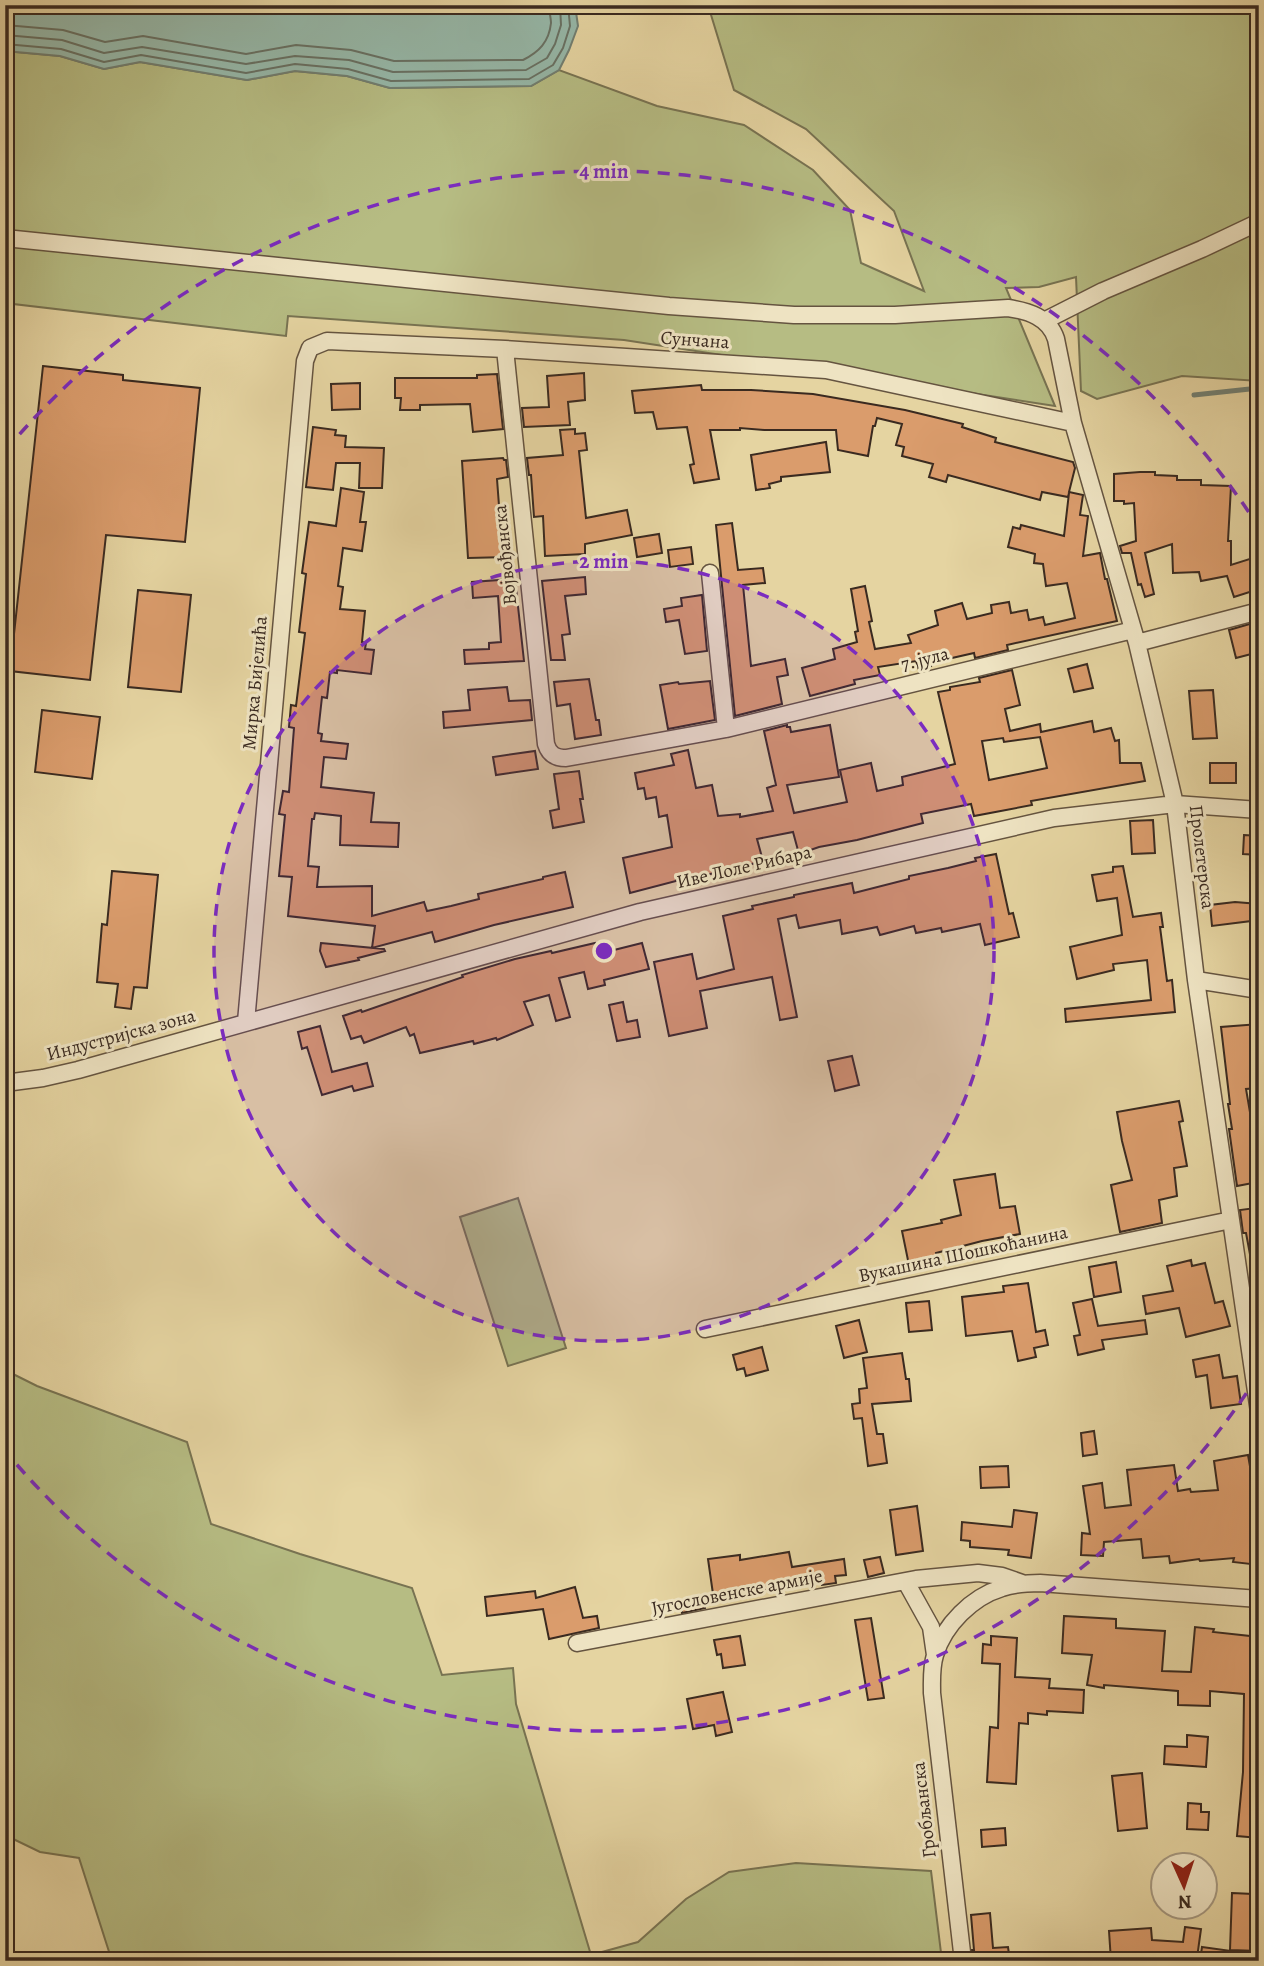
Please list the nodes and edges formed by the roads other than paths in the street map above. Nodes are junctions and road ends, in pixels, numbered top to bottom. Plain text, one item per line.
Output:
1 (1259, 222) edge
2 (5, 238) edge
3 (1044, 321) junction
4 (310, 348) joint
5 (505, 349) junction
6 (1073, 423) junction
7 (710, 573) dead end
8 (1259, 611) edge
9 (1135, 636) junction
10 (726, 729) junction
11 (552, 755) joint
12 (1175, 804) junction
13 (1259, 810) edge
14 (1196, 980) junction
15 (1259, 990) edge
16 (246, 1022) junction
17 (5, 1083) edge
18 (1231, 1220) junction
19 (705, 1329) dead end
20 (1259, 1412) edge
21 (906, 1582) junction
22 (1021, 1583) junction
23 (1259, 1599) edge
24 (577, 1643) dead end
25 (935, 1655) junction
26 (963, 1961) edge

1 - 3 street
2 - 3 street
3 - 6 street, Пролетерска
4 - 5 street, Сунчана
4 - 16 street, Мирка Бијелића
5 - 6 street, Сунчана
5 - 11 street, Војвођанска
6 - 9 street, Пролетерска
7 - 10 street
8 - 9 street, 7. јула
9 - 10 street, 7. јула
9 - 12 street, Пролетерска
10 - 11 street, 7. јула
12 - 13 street, Иве Лоле Рибара
12 - 14 street, Пролетерска
12 - 16 street, Иве Лоле Рибара
14 - 15 street
14 - 18 street, Пролетерска
16 - 17 street, Индустријска зона
18 - 19 street, Вукашина Шошкоћанина
18 - 20 street, Пролетерска
21 - 22 street, Југословенске армије
21 - 24 street, Југословенске армије
21 - 25 street
22 - 23 street, Југословенске армије
22 - 25 street, Југословенске армије
25 - 26 street, Гробљанска

